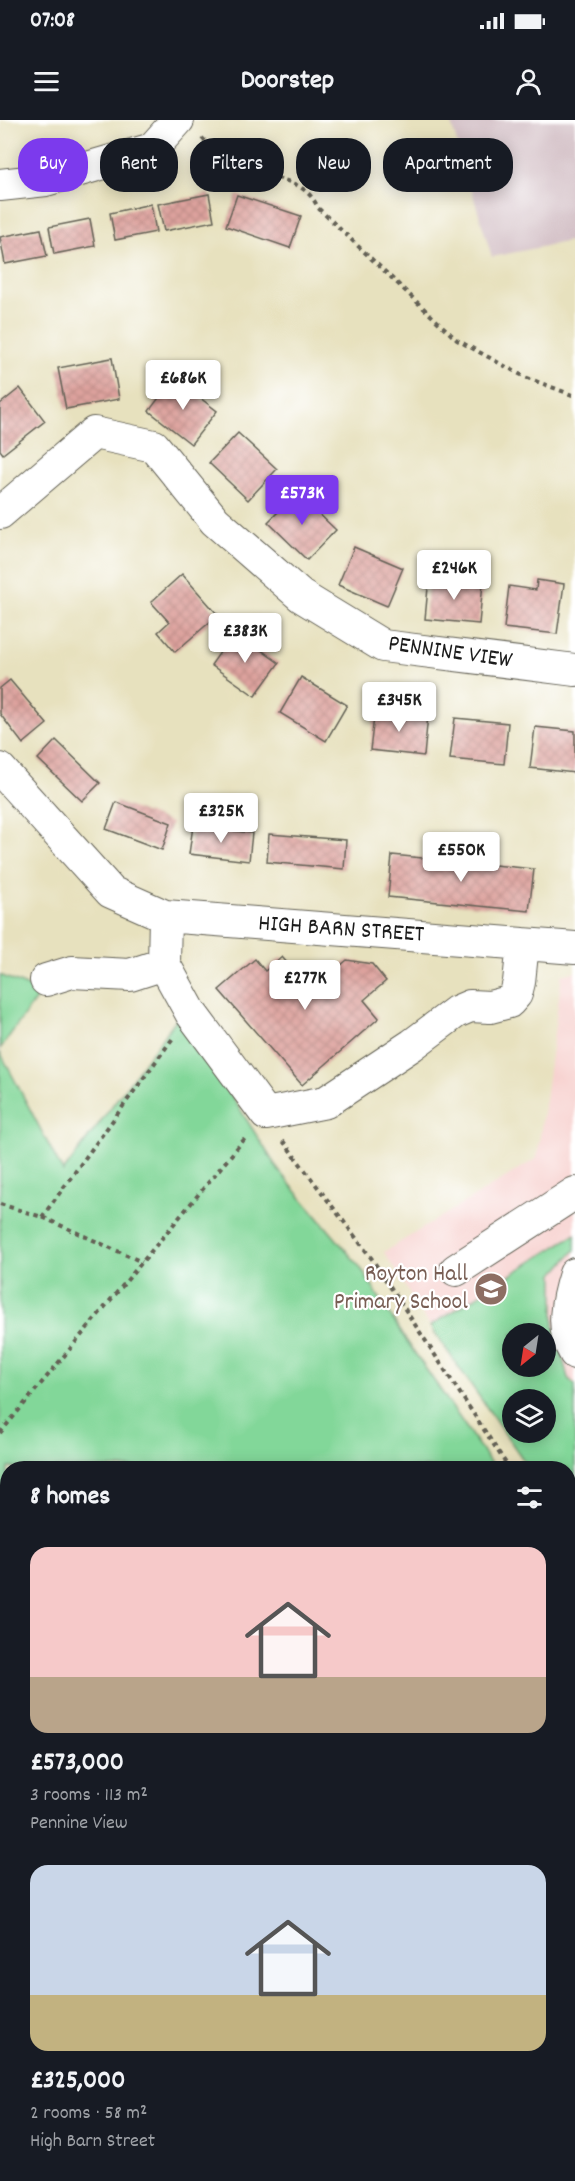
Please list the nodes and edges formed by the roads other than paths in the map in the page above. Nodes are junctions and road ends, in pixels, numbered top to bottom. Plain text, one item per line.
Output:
1 (188, 127) edge
2 (0, 184) edge
3 (0, 513) edge
4 (575, 670) edge
5 (0, 770) edge
6 (165, 916) junction
7 (523, 944) junction
8 (575, 948) edge
9 (164, 964) junction
10 (46, 980) dead end
11 (575, 1193) edge
12 (456, 1270) dead end
13 (575, 1274) edge
14 (575, 1353) edge

1 - 2 street
3 - 4 street, PENNINE VIEW
5 - 6 street, HIGH BARN STREET
6 - 7 street, HIGH BARN STREET
6 - 9 street
7 - 8 street, HIGH BARN STREET
7 - 9 street
9 - 10 street
11 - 12 street
13 - 14 street

